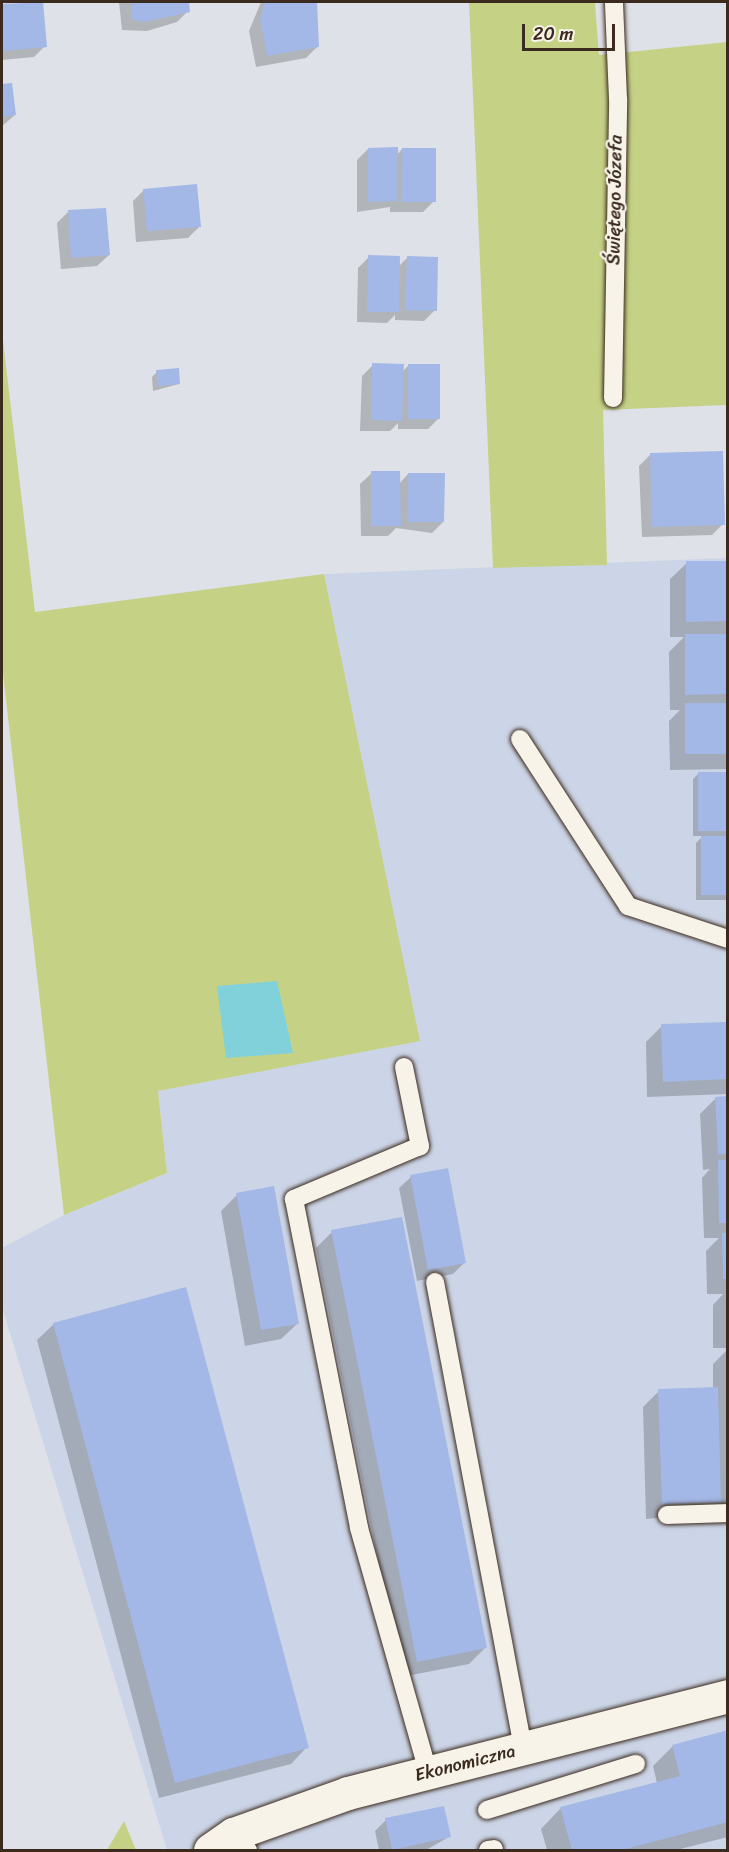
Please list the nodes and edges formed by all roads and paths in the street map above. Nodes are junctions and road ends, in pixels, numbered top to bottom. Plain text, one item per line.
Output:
1 (614, 2) edge
2 (613, 398) dead end
3 (520, 739) dead end
4 (728, 939) edge
5 (404, 1067) dead end
6 (435, 1282) dead end
7 (728, 1513) edge
8 (668, 1515) dead end
9 (728, 1696) edge
10 (523, 1748) junction
11 (636, 1764) dead end
12 (428, 1772) junction
13 (487, 1810) dead end
14 (230, 1845) edge

1 - 2 lane, Świętego Józefa
3 - 4 lane
5 - 12 lane
6 - 10 lane
7 - 8 lane
9 - 10 street, Ekonomiczna
10 - 12 street, Ekonomiczna
11 - 13 lane
12 - 14 street, Ekonomiczna

